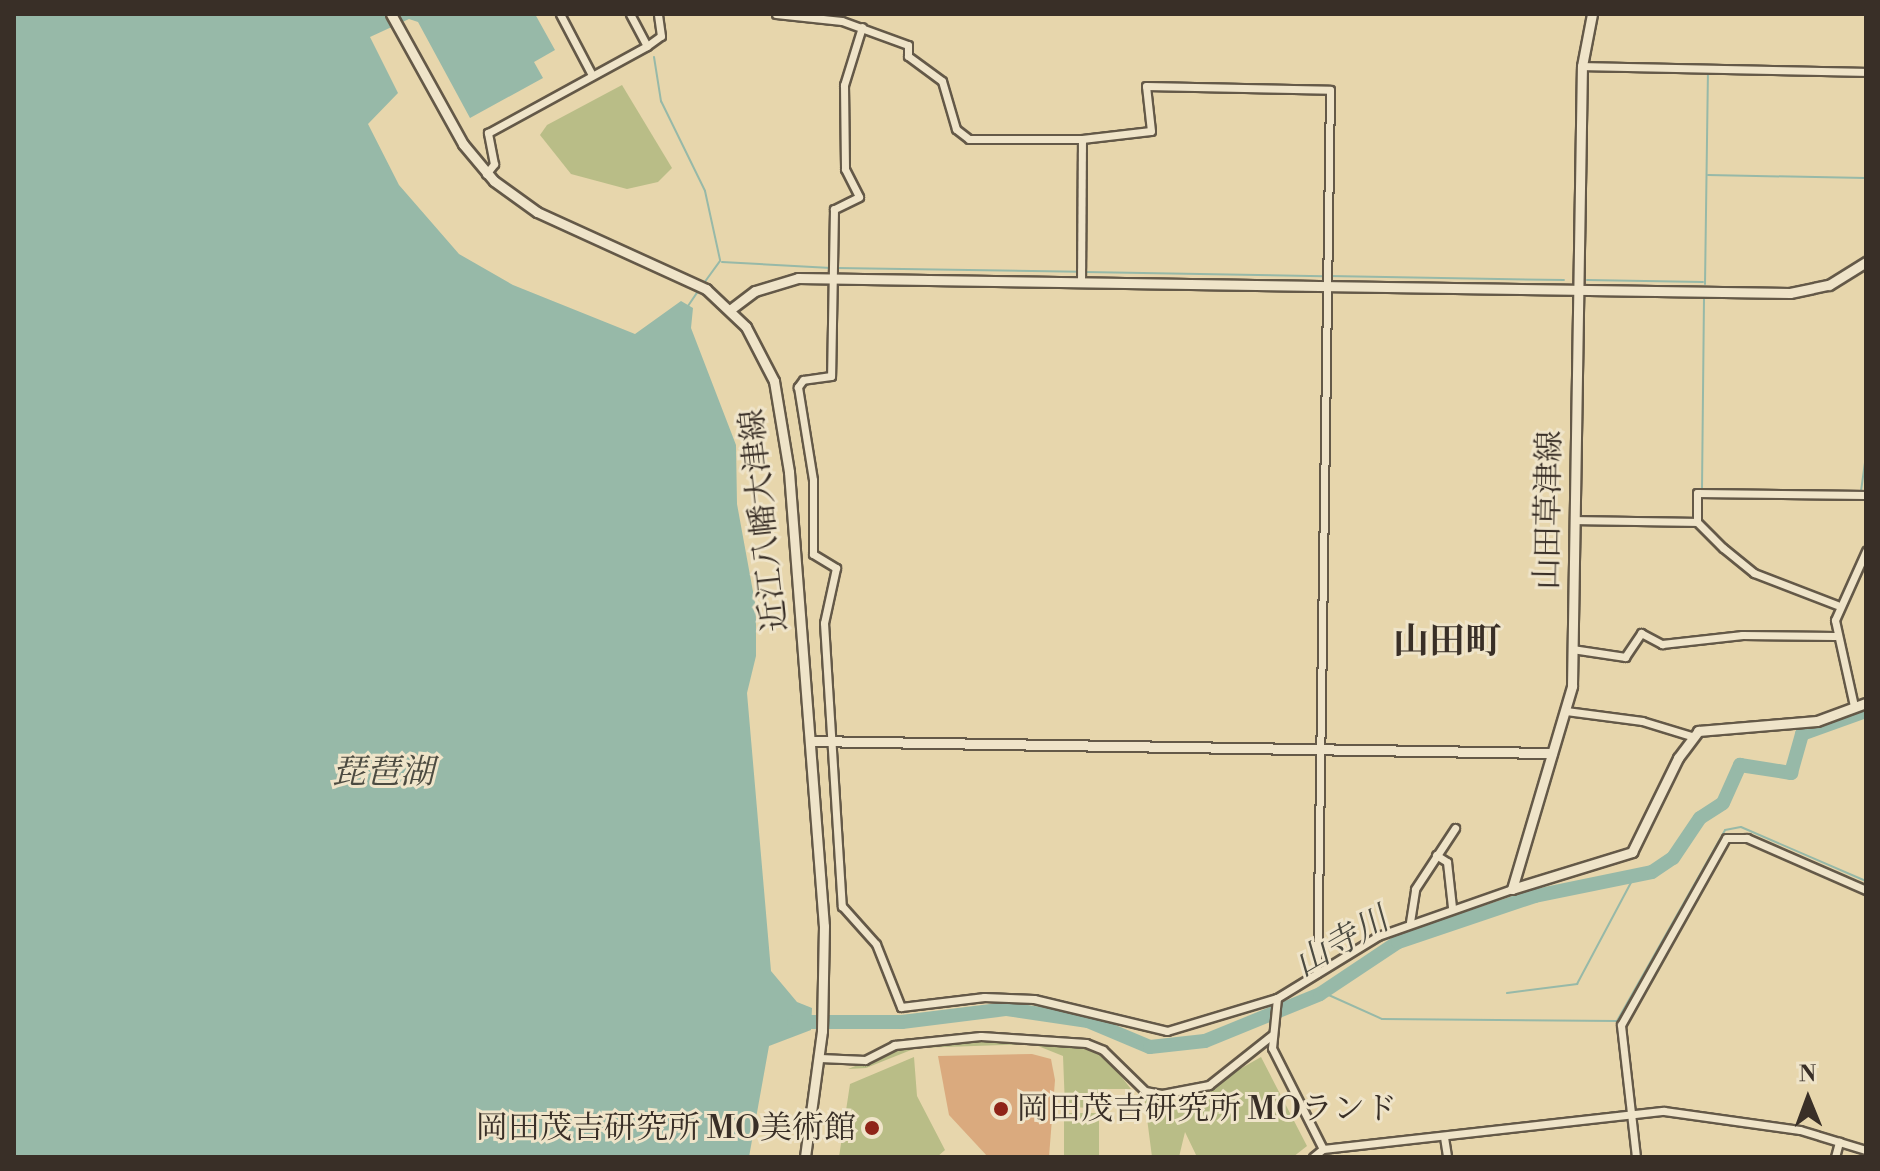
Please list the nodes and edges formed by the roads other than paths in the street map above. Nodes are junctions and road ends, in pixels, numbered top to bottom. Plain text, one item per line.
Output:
1 (391, 14) edge
2 (560, 14) edge
3 (630, 14) edge
4 (658, 14) edge
5 (776, 14) edge
6 (1592, 14) edge
7 (862, 27) junction
8 (647, 46) junction
9 (1582, 66) junction
10 (1866, 72) edge
11 (592, 75) junction
12 (1082, 139) junction
13 (486, 174) junction
14 (1866, 262) edge
15 (832, 270) junction
16 (1081, 275) junction
17 (1328, 279) junction
18 (1579, 291) junction
19 (731, 309) junction
20 (1866, 495) edge
21 (1574, 520) junction
22 (1697, 522) junction
23 (1866, 551) edge
24 (1837, 605) junction
25 (1835, 636) junction
26 (1572, 649) junction
27 (1866, 703) edge
28 (1854, 706) junction
29 (1566, 711) junction
30 (1691, 736) junction
31 (810, 741) junction
32 (832, 741) junction
33 (1320, 750) junction
34 (1552, 753) junction
35 (1455, 828) dead end
36 (1436, 855) junction
37 (1512, 889) junction
38 (1866, 890) edge
39 (1452, 907) junction
40 (1410, 922) junction
41 (1317, 973) junction
42 (1277, 1001) junction
43 (1272, 1035) junction
44 (820, 1058) junction
45 (1632, 1115) junction
46 (1444, 1137) junction
47 (1839, 1142) junction
48 (1323, 1149) junction
49 (1866, 1150) edge
50 (805, 1157) edge
51 (1313, 1157) edge
52 (1447, 1157) edge
53 (1636, 1157) edge
54 (1835, 1157) edge

1 - 13 main road, 近江八幡大津線
2 - 11 street
3 - 8 street
4 - 8 street
5 - 7 street
6 - 9 main road, 山田草津線
7 - 12 street
7 - 15 street
8 - 11 street
9 - 10 street
9 - 18 main road, 山田草津線
11 - 13 street
12 - 16 street
12 - 17 street
13 - 19 main road, 近江八幡大津線
14 - 18 main road
15 - 16 main road
15 - 19 main road
15 - 32 street
16 - 17 main road
17 - 18 main road
17 - 33 street
18 - 21 main road, 山田草津線
19 - 31 main road, 近江八幡大津線
20 - 22 street
21 - 22 street
21 - 26 main road, 山田草津線
22 - 24 street
23 - 24 street
24 - 25 street
25 - 26 street
25 - 28 street
26 - 29 main road, 山田草津線
27 - 28 main road
28 - 30 main road
29 - 30 street
29 - 34 main road, 山田草津線
30 - 37 main road
31 - 32 main road
31 - 44 main road, 近江八幡大津線
32 - 33 main road
32 - 42 street
33 - 34 main road
33 - 41 street
34 - 37 main road, 山田草津線
35 - 36 street
36 - 39 street
36 - 40 street
37 - 39 street
38 - 45 street
39 - 40 street
40 - 41 street
41 - 42 street
42 - 43 street
43 - 44 street
43 - 48 street
44 - 50 main road, 近江八幡大津線
45 - 46 street
45 - 47 street
45 - 53 street
46 - 48 street
46 - 52 street
47 - 49 street
47 - 54 street
48 - 51 street

